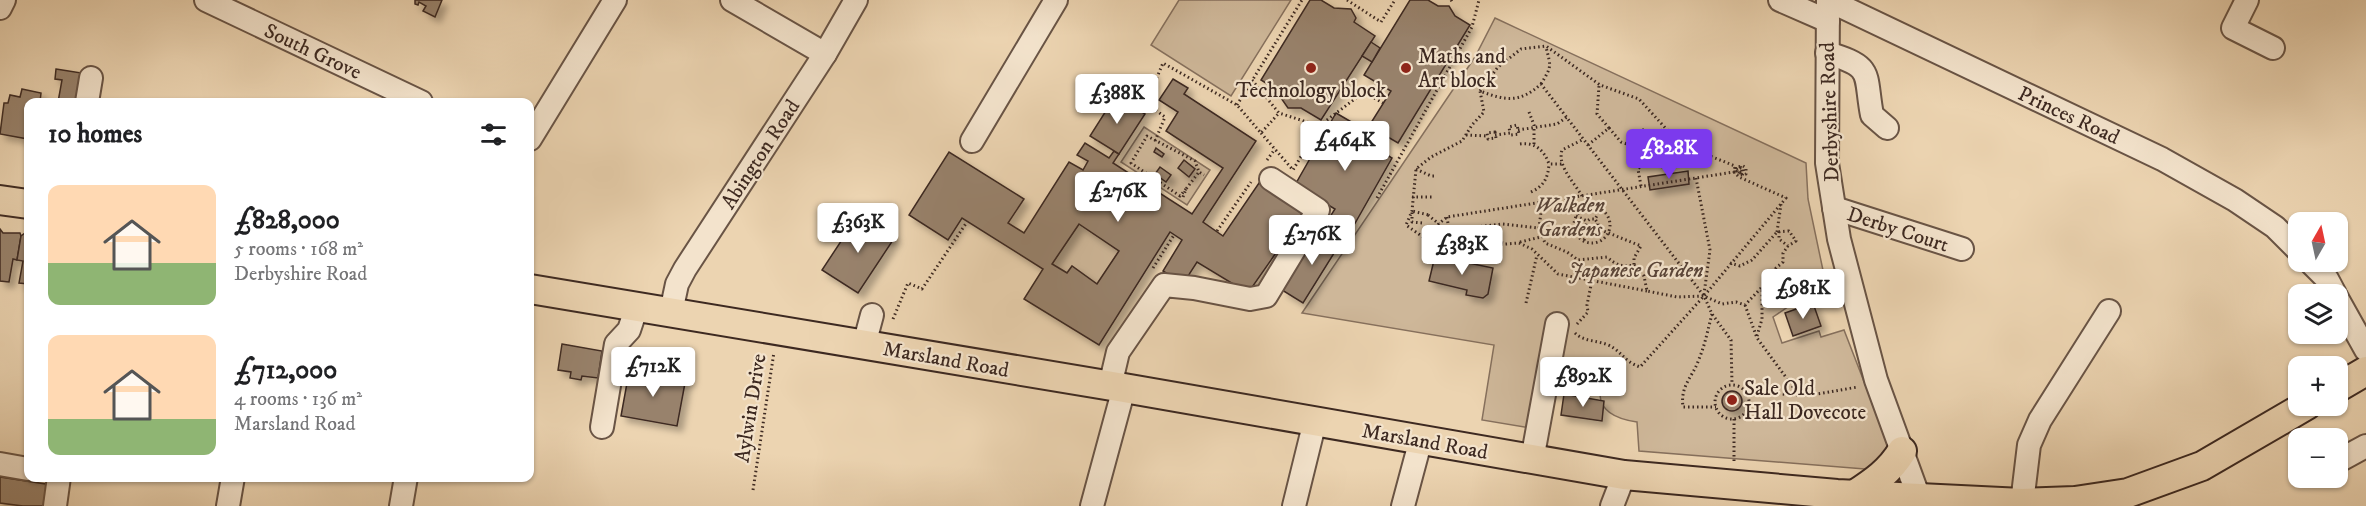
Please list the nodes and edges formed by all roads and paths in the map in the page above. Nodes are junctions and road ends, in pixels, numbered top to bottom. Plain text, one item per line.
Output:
1 (4, 0) edge
2 (206, 0) edge
3 (615, 0) edge
4 (732, 0) edge
5 (856, 0) edge
6 (1056, 0) edge
7 (1302, 0) edge
8 (1347, 0) edge
9 (1395, 0) edge
10 (1479, 0) edge
11 (1780, 0) edge
12 (2247, 0) edge
13 (1828, 7) edge
14 (0, 8) edge
15 (1546, 46) junction
16 (2273, 48) dead end
17 (1827, 53) junction
18 (825, 54) junction
19 (91, 78) dead end
20 (1252, 80) junction
21 (1541, 84) junction
22 (1600, 85) junction
23 (1480, 91) junction
24 (88, 98) edge
25 (413, 98) edge
26 (1383, 103) dead end
27 (1237, 105) junction
28 (1529, 112) dead end
29 (1279, 113) junction
30 (1567, 117) junction
31 (1319, 126) junction
32 (1534, 127) junction
33 (1609, 128) junction
34 (1665, 128) junction
35 (1887, 128) dead end
36 (1642, 129) dead end
37 (534, 132) edge
38 (1261, 133) junction
39 (1466, 135) junction
40 (1648, 136) junction
41 (1584, 139) junction
42 (972, 141) dead end
43 (1155, 141) junction
44 (1643, 143) dead end
45 (1520, 144) dead end
46 (1534, 144) junction
47 (1680, 144) junction
48 (1588, 145) junction
49 (1656, 146) junction
50 (1275, 149) junction
51 (1655, 152) junction
52 (1662, 153) junction
53 (1646, 162) junction
54 (1549, 164) junction
55 (1562, 164) junction
56 (1670, 164) junction
57 (1659, 168) dead end
58 (1416, 169) junction
59 (1739, 170) dead end
60 (1199, 172) junction
61 (1734, 172) junction
62 (1263, 174) junction
63 (1204, 175) dead end
64 (1435, 176) dead end
65 (1696, 178) junction
66 (1641, 186) junction
67 (1186, 189) junction
68 (1622, 190) junction
69 (1531, 192) dead end
70 (1432, 196) dead end
71 (1585, 196) junction
72 (1183, 197) dead end
73 (1412, 197) junction
74 (1377, 198) dead end
75 (0, 200) edge
76 (24, 203) edge
77 (1539, 203) junction
78 (1782, 203) junction
79 (1589, 206) junction
80 (1601, 208) junction
81 (1834, 208) junction
82 (1412, 211) junction
83 (1576, 216) junction
84 (1447, 217) junction
85 (1595, 219) junction
86 (1587, 221) junction
87 (967, 222) dead end
88 (1422, 223) dead end
89 (1439, 224) junction
90 (1539, 228) junction
91 (1596, 228) junction
92 (1574, 229) junction
93 (1449, 230) junction
94 (1590, 230) junction
95 (1217, 231) dead end
96 (1778, 231) junction
97 (1608, 234) junction
98 (1424, 236) junction
99 (1542, 236) junction
100 (2288, 239) edge
101 (1584, 241) junction
102 (1506, 243) junction
103 (1519, 243) junction
104 (1788, 246) junction
105 (1962, 249) dead end
106 (1537, 254) junction
107 (1730, 263) junction
108 (1634, 264) junction
109 (2319, 272) edge
110 (1592, 280) junction
111 (2329, 284) edge
112 (1762, 287) junction
113 (534, 290) edge
114 (1647, 291) junction
115 (1704, 296) junction
116 (1526, 303) dead end
117 (1745, 305) junction
118 (637, 306) junction
119 (2109, 311) dead end
120 (671, 312) junction
121 (1712, 314) junction
122 (883, 317) joint
123 (1557, 324) dead end
124 (777, 330) junction
125 (2348, 337) edge
126 (1757, 338) junction
127 (864, 345) junction
128 (2359, 374) edge
129 (1732, 384) junction
130 (1877, 384) junction
131 (1117, 387) junction
132 (1747, 392) junction
133 (1799, 395) junction
134 (1716, 407) junction
135 (2288, 416) edge
136 (1734, 419) junction
137 (1315, 421) junction
138 (602, 428) dead end
139 (1421, 439) junction
140 (2366, 446) edge
141 (1902, 451) junction
142 (2348, 456) edge
143 (1532, 460) junction
144 (0, 465) edge
145 (24, 468) edge
146 (1624, 475) junction
147 (58, 482) edge
148 (232, 482) edge
149 (405, 482) edge
150 (1734, 485) junction
151 (753, 490) dead end
152 (1842, 499) edge
153 (2130, 499) edge
154 (1921, 502) edge
155 (2022, 503) junction
156 (1985, 504) edge
157 (55, 506) edge
158 (228, 506) edge
159 (401, 506) edge
160 (1092, 506) edge
161 (1294, 506) edge
162 (1403, 506) edge
163 (1612, 506) edge

1 - 14 street
2 - 25 street, South Grove
3 - 37 street
4 - 18 street
5 - 18 street, Abington Road
6 - 42 street
7 - 20 path
8 - 9 path
10 - 74 path
11 - 13 street, Princes Road
12 - 16 street
13 - 17 street, Derbyshire Road
13 - 100 street, Princes Road
15 - 21 path
15 - 22 path
15 - 23 path
17 - 35 street
17 - 81 street, Derbyshire Road
18 - 120 street, Abington Road
19 - 24 street
20 - 27 path
20 - 29 path
21 - 23 path
21 - 30 path
22 - 33 path
22 - 34 path
23 - 39 path
26 - 31 path
27 - 38 path
27 - 43 path
28 - 32 path
29 - 31 path
29 - 38 path
30 - 32 path
30 - 41 path
31 - 50 path
32 - 39 path
32 - 46 path
33 - 48 path
33 - 53 path
34 - 40 path
34 - 47 path
36 - 40 path
38 - 50 path
39 - 58 path
40 - 44 path
40 - 49 path
41 - 48 path
41 - 55 path
43 - 60 path
43 - 67 path
45 - 46 path
46 - 54 path
47 - 56 path
47 - 61 path
48 - 68 path
49 - 51 path
49 - 52 path
50 - 62 path
51 - 52 path
51 - 53 path
52 - 56 path
53 - 66 path
54 - 55 path
54 - 69 path
55 - 71 path
56 - 57 path
58 - 64 path
58 - 73 path
59 - 61 path
60 - 63 path
60 - 67 path
61 - 65 path
61 - 78 path
62 - 95 path
62 - 131 street
65 - 66 path
65 - 115 path
66 - 68 path
67 - 72 path
68 - 71 path
68 - 115 path
70 - 73 path
71 - 77 path
71 - 79 path
73 - 82 path
75 - 76 main road
77 - 84 path
77 - 90 path
78 - 96 path
78 - 107 path
79 - 80 path
79 - 83 path
80 - 85 path
80 - 97 path
81 - 105 street, Derby Court
81 - 130 street, Derbyshire Road
82 - 88 path
82 - 89 path
82 - 98 path
83 - 86 path
83 - 92 path
84 - 89 path
84 - 93 path
85 - 86 path
85 - 91 path
86 - 94 path
87 - 122 path
89 - 98 path
90 - 93 path
90 - 99 path
91 - 94 path
91 - 97 path
92 - 99 path
92 - 101 path
93 - 102 path
94 - 101 path
96 - 104 path
96 - 104 path
96 - 107 path
97 - 101 path
97 - 108 path
98 - 102 path
99 - 103 path
99 - 108 path
102 - 103 path
103 - 106 path
104 - 112 path
106 - 110 path
106 - 116 path
107 - 115 path
108 - 114 path
109 - 111 street
110 - 114 path
110 - 115 path
112 - 117 path
112 - 126 path
113 - 118 main road, Marsland Road
114 - 115 path
115 - 117 path
115 - 121 path
117 - 126 path
118 - 120 main road, Marsland Road
118 - 138 street
119 - 155 street
120 - 124 main road, Marsland Road
121 - 129 path
121 - 134 path
122 - 127 street
123 - 143 street
124 - 127 main road, Marsland Road
124 - 151 path, Aylwin Drive
125 - 128 street
126 - 133 path
127 - 131 main road, Marsland Road
129 - 132 path
129 - 134 path
130 - 133 path
130 - 141 street, Derbyshire Road
131 - 137 main road, Marsland Road
131 - 160 street
132 - 133 path
132 - 136 path
134 - 136 path
135 - 153 main road, Marsland Road
136 - 150 path
137 - 139 main road, Marsland Road
137 - 161 street
139 - 143 main road, Marsland Road
139 - 162 street
140 - 142 street
141 - 152 main road
141 - 154 street, Derbyshire Road
143 - 146 main road, Marsland Road
144 - 145 street
146 - 150 main road, Marsland Road
146 - 163 street
147 - 157 street
148 - 158 street
149 - 159 street
150 - 152 main road, Marsland Road
152 - 154 main road, Marsland Road
153 - 155 main road, Marsland Road
154 - 156 main road, Marsland Road
155 - 156 main road, Marsland Road

